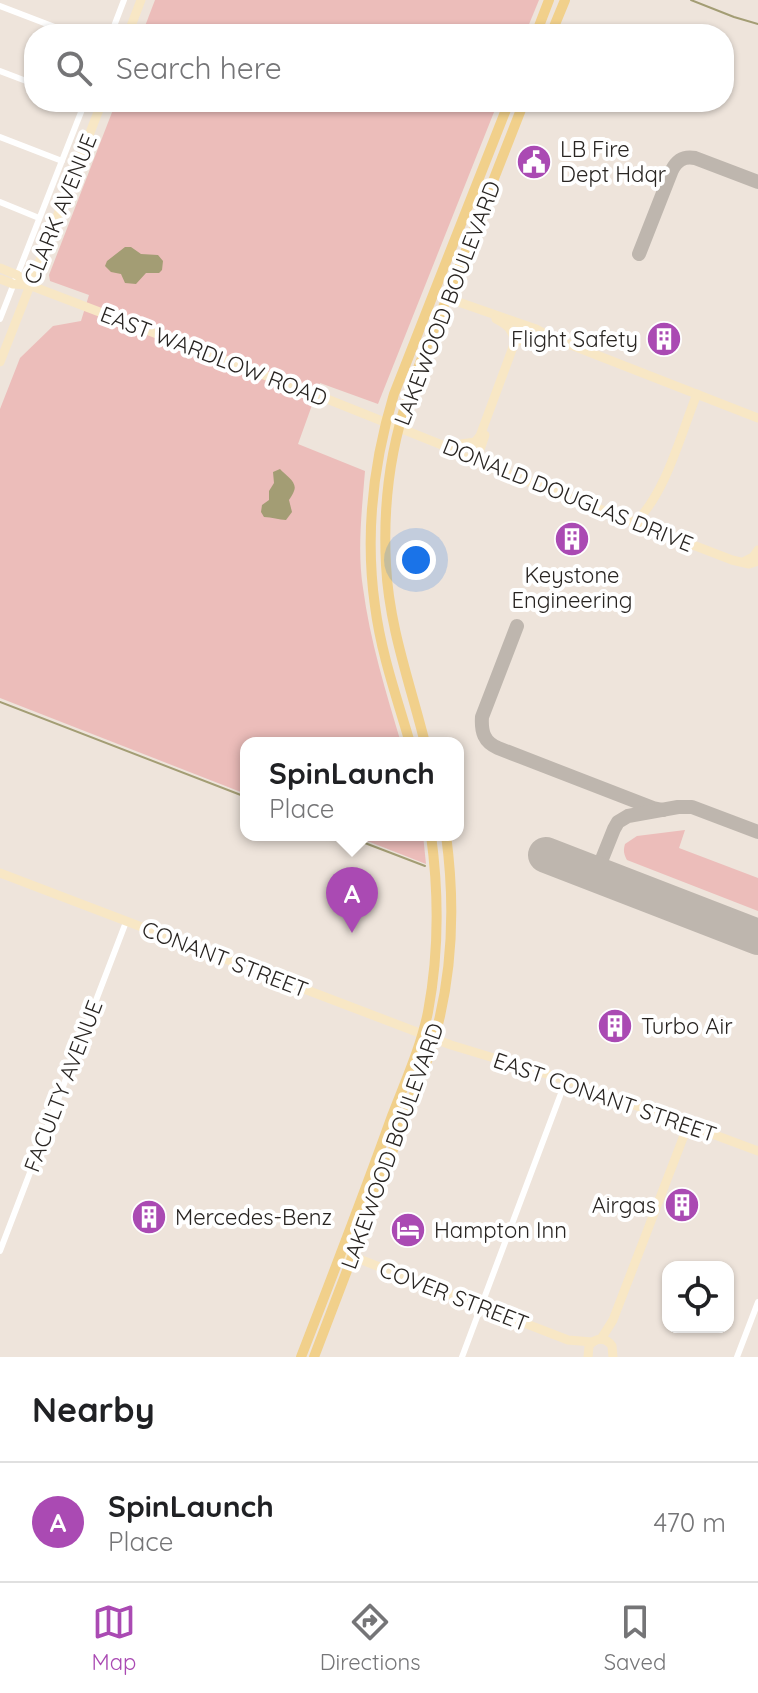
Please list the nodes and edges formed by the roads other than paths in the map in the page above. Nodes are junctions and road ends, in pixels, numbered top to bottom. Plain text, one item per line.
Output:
1 (124, 0) edge
2 (141, 0) edge
3 (549, 0) edge
4 (565, 0) edge
5 (0, 6) edge
6 (47, 24) edge
7 (115, 24) edge
8 (132, 24) edge
9 (540, 24) edge
10 (555, 24) edge
11 (0, 71) edge
12 (24, 80) edge
13 (80, 112) edge
14 (98, 112) edge
15 (505, 112) edge
16 (518, 112) edge
17 (0, 137) edge
18 (62, 161) junction
19 (0, 202) edge
20 (39, 218) junction
21 (0, 268) edge
22 (0, 279) edge
23 (15, 279) junction
24 (29, 285) junction
25 (447, 298) junction
26 (487, 313) junction
27 (0, 319) edge
28 (553, 338) junction
29 (515, 344) junction
30 (0, 362) edge
31 (697, 394) junction
32 (488, 416) junction
33 (758, 418) edge
34 (385, 422) junction
35 (400, 427) junction
36 (447, 447) junction
37 (476, 461) junction
38 (636, 522) junction
39 (758, 550) edge
40 (758, 561) edge
41 (737, 562) junction
42 (408, 737) edge
43 (423, 737) edge
44 (432, 841) edge
45 (447, 841) edge
46 (0, 873) edge
47 (436, 876) junction
48 (451, 876) junction
49 (126, 922) junction
50 (422, 1033) junction
51 (435, 1038) junction
52 (451, 1045) joint
53 (566, 1080) junction
54 (688, 1125) junction
55 (758, 1151) edge
56 (0, 1251) edge
57 (346, 1254) junction
58 (758, 1302) edge
59 (480, 1307) junction
60 (568, 1340) junction
61 (609, 1348) edge
62 (588, 1355) edge
63 (301, 1357) edge
64 (314, 1357) edge
65 (462, 1357) edge
66 (737, 1357) edge

1 - 7 street
2 - 8 street
3 - 9 main road
4 - 10 main road
5 - 6 street
11 - 12 street
13 - 18 street, CLARK AVENUE
14 - 24 street, CLARK AVENUE
15 - 34 main road, LAKEWOOD BOULEVARD
16 - 25 main road, LAKEWOOD BOULEVARD
17 - 18 street
18 - 20 street, CLARK AVENUE
19 - 20 street
20 - 23 street, CLARK AVENUE
21 - 23 street, EAST WARDLOW ROAD
22 - 23 street, EAST WARDLOW ROAD
23 - 24 street, EAST WARDLOW ROAD
23 - 27 street, CLARK AVENUE
24 - 30 street, CLARK AVENUE
24 - 34 street, EAST WARDLOW ROAD
25 - 26 street
25 - 35 main road, LAKEWOOD BOULEVARD
26 - 28 street
26 - 29 street
28 - 29 street
28 - 31 street
29 - 32 street
31 - 33 street
31 - 38 street
32 - 36 street
32 - 37 street
34 - 35 street, EAST WARDLOW ROAD
34 - 42 main road, LAKEWOOD BOULEVARD
35 - 36 street, DONALD DOUGLAS DRIVE
35 - 43 main road, LAKEWOOD BOULEVARD
36 - 37 street, DONALD DOUGLAS DRIVE
37 - 38 street, DONALD DOUGLAS DRIVE
38 - 41 street, DONALD DOUGLAS DRIVE
39 - 41 street
40 - 41 street, DONALD DOUGLAS DRIVE
44 - 47 main road, LAKEWOOD BOULEVARD
45 - 48 main road, LAKEWOOD BOULEVARD
46 - 49 street, CONANT STREET
47 - 48 main road
47 - 50 main road, LAKEWOOD BOULEVARD
48 - 51 main road, LAKEWOOD BOULEVARD
49 - 50 street, CONANT STREET
49 - 56 street, FACULTY AVENUE
50 - 51 street, CONANT STREET
50 - 57 main road, LAKEWOOD BOULEVARD
51 - 52 street, CONANT STREET
51 - 57 main road, LAKEWOOD BOULEVARD
52 - 53 street, EAST CONANT STREET
53 - 54 street, EAST CONANT STREET
53 - 59 street
54 - 55 street, EAST CONANT STREET
54 - 61 street
57 - 59 street, COVER STREET
57 - 63 main road, LAKEWOOD BOULEVARD
57 - 64 main road, LAKEWOOD BOULEVARD
58 - 66 street
59 - 60 street, COVER STREET
59 - 65 street
60 - 61 street, COVER STREET
60 - 62 street, COVER STREET
61 - 62 street

